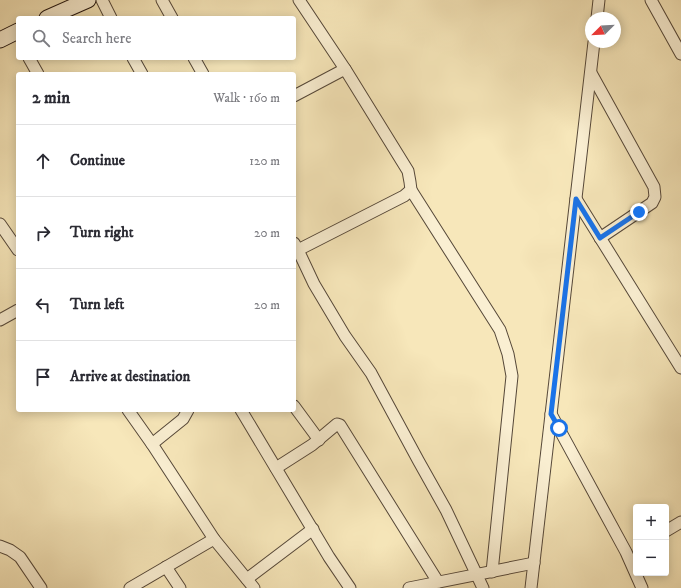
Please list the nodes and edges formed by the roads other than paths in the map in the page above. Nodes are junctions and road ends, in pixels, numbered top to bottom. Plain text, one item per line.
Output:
1 (88, 0) edge
2 (102, 0) edge
3 (162, 0) edge
4 (299, 0) edge
5 (599, 0) edge
6 (651, 0) edge
7 (598, 12) edge
8 (52, 16) edge
9 (110, 16) edge
10 (171, 16) edge
11 (16, 34) edge
12 (0, 40) edge
13 (593, 48) edge
14 (681, 54) edge
15 (30, 60) edge
16 (134, 60) edge
17 (195, 60) edge
18 (346, 69) junction
19 (37, 72) edge
20 (141, 72) edge
21 (202, 72) edge
22 (591, 73) junction
23 (296, 95) edge
24 (411, 190) junction
25 (576, 199) junction
26 (0, 224) edge
27 (600, 238) junction
28 (16, 247) edge
29 (296, 247) edge
30 (16, 311) edge
31 (0, 320) edge
32 (681, 368) edge
33 (296, 409) edge
34 (129, 412) edge
35 (187, 412) edge
36 (242, 412) edge
37 (551, 414) junction
38 (319, 440) junction
39 (152, 444) junction
40 (276, 468) junction
41 (681, 522) edge
42 (669, 528) edge
43 (312, 529) junction
44 (214, 539) junction
45 (0, 546) edge
46 (633, 548) edge
47 (626, 552) junction
48 (534, 563) junction
49 (166, 567) junction
50 (492, 572) junction
51 (477, 575) junction
52 (438, 582) junction
53 (251, 584) edge
54 (639, 587) edge
55 (41, 588) edge
56 (130, 588) edge
57 (180, 588) edge
58 (350, 588) edge
59 (409, 588) edge
60 (483, 588) edge
61 (531, 588) edge

1 - 8 street
2 - 9 street
3 - 10 street
4 - 18 street
5 - 7 street
6 - 14 street
11 - 12 street
13 - 22 street
15 - 19 street
16 - 20 street
17 - 21 street
18 - 23 street
18 - 24 street
22 - 25 street
22 - 27 street
24 - 29 street
24 - 50 street
25 - 27 street
25 - 37 street
26 - 28 street
27 - 32 street
29 - 51 street
30 - 31 street
33 - 38 street
34 - 39 street
35 - 39 street
36 - 40 street
37 - 47 street
37 - 48 street
38 - 40 street
38 - 52 street
39 - 44 street
40 - 43 street
41 - 42 street
43 - 53 street
43 - 58 street
44 - 49 street
44 - 53 street
45 - 55 street
46 - 47 street
47 - 54 street
48 - 50 street
48 - 61 street
49 - 56 street
49 - 57 street
50 - 51 street
51 - 52 street
51 - 60 street
52 - 59 street

